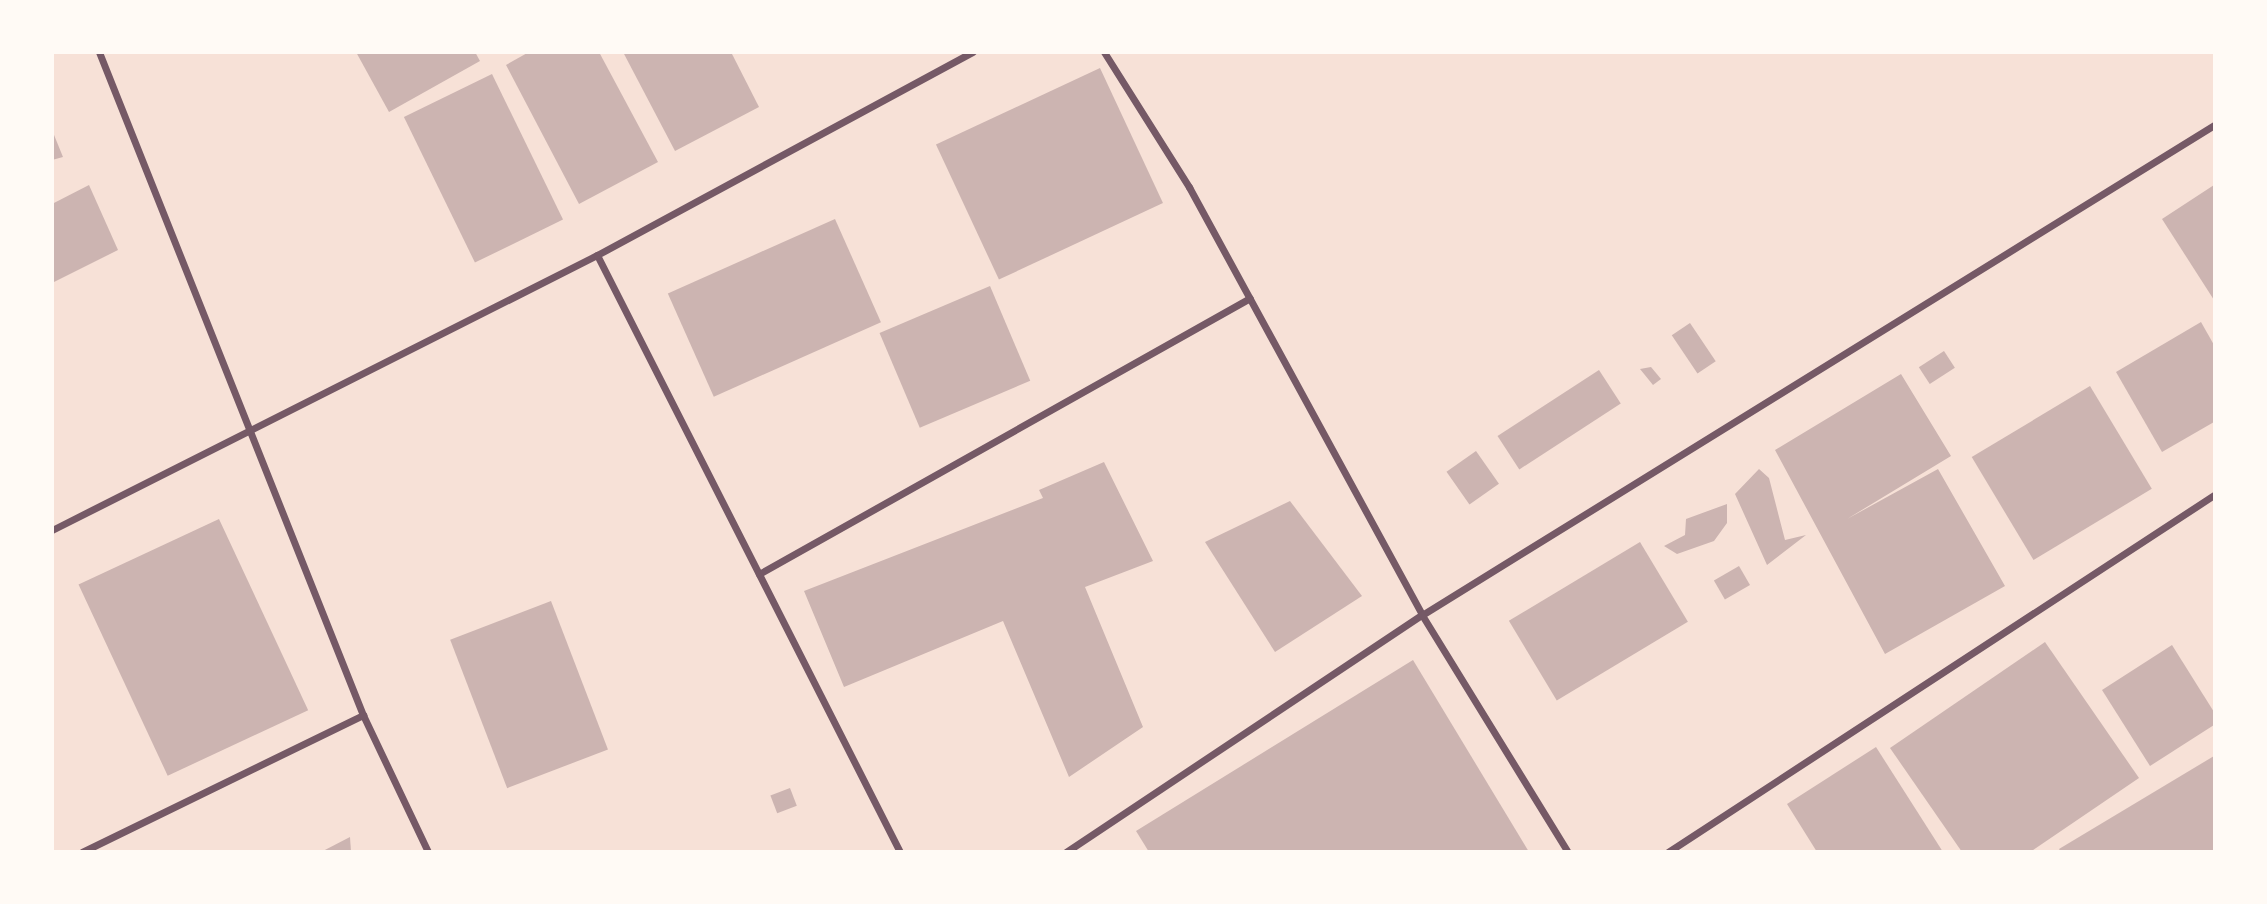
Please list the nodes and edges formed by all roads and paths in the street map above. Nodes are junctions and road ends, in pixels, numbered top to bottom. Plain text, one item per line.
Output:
1 (99, 52) edge
2 (973, 52) edge
3 (1104, 52) edge
4 (2214, 125) edge
5 (597, 255) junction
6 (1250, 298) junction
7 (251, 432) junction
8 (2214, 495) edge
9 (52, 530) edge
10 (759, 573) junction
11 (1422, 615) junction
12 (363, 715) junction
13 (82, 852) edge
14 (428, 852) edge
15 (900, 852) edge
16 (1066, 852) edge
17 (1568, 852) edge
18 (1668, 852) edge

1 - 7 street
2 - 5 street
3 - 6 street
4 - 11 street
5 - 7 street
5 - 10 street
6 - 10 street
6 - 11 street
7 - 9 street
7 - 12 street
8 - 18 street
10 - 15 street
11 - 16 street
11 - 17 street
12 - 13 street
12 - 14 street

